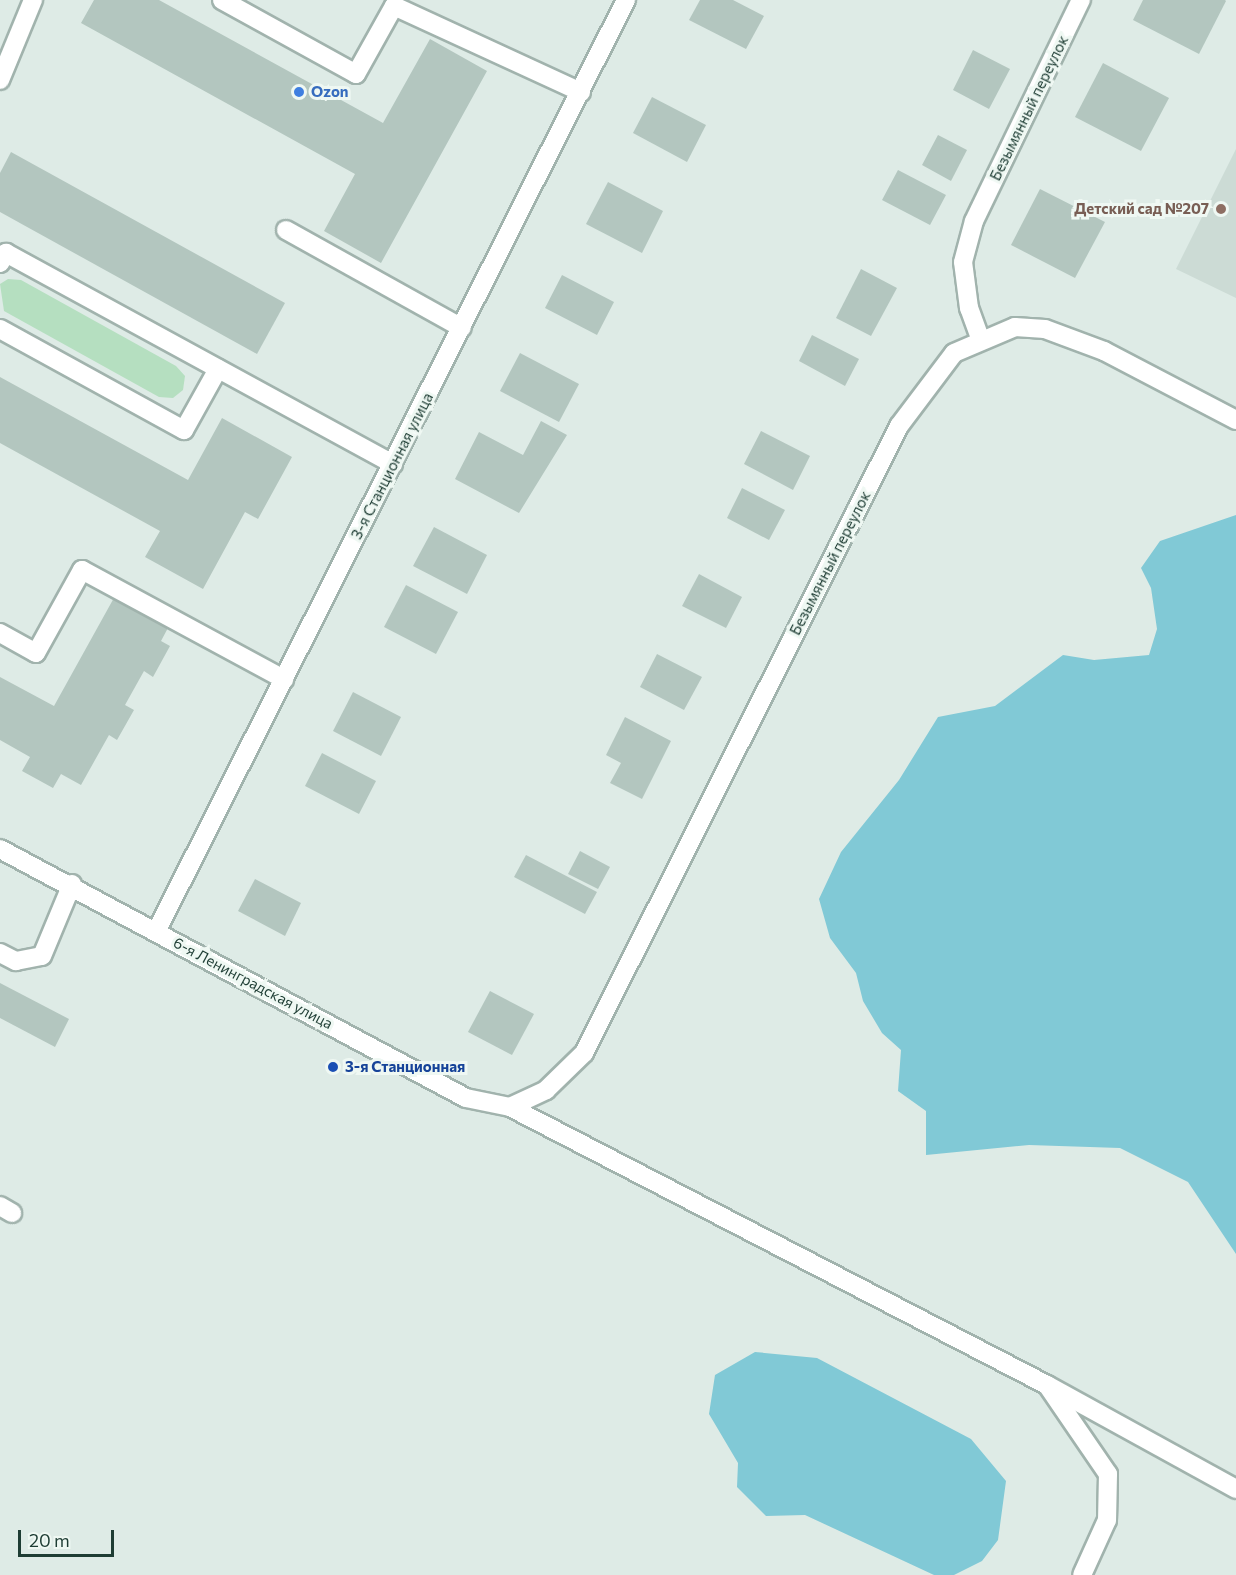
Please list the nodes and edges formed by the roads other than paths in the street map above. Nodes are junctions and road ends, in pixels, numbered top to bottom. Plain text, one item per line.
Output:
1 (33, 0) edge
2 (222, 0) edge
3 (626, 0) edge
4 (1081, 0) edge
5 (0, 80) edge
6 (581, 92) junction
7 (286, 230) dead end
8 (0, 263) edge
9 (0, 328) edge
10 (462, 328) junction
11 (980, 338) junction
12 (218, 369) junction
13 (1236, 420) edge
14 (393, 464) junction
15 (0, 633) edge
16 (284, 679) junction
17 (0, 849) edge
18 (72, 884) junction
19 (156, 932) junction
20 (0, 953) edge
21 (510, 1107) junction
22 (1047, 1385) junction
23 (1236, 1489) edge
24 (1085, 1568) edge
25 (1076, 1575) edge

1 - 5 street
2 - 6 street
3 - 6 street, 3-я Станционная улица
4 - 11 street, Безымянный переулок
6 - 10 street, 3-я Станционная улица
7 - 10 street
8 - 12 street
9 - 12 street
10 - 14 street, 3-я Станционная улица
11 - 13 street
11 - 21 street, Безымянный переулок
12 - 14 street
14 - 16 street, 3-я Станционная улица
15 - 16 street
16 - 19 street, 3-я Станционная улица
17 - 18 street, 6-я Ленинградская улица
18 - 19 street, 6-я Ленинградская улица
18 - 20 street
19 - 21 street, 6-я Ленинградская улица
21 - 22 street, 6-я Ленинградская улица
22 - 23 street, 6-я Ленинградская улица
22 - 24 street
24 - 25 street

